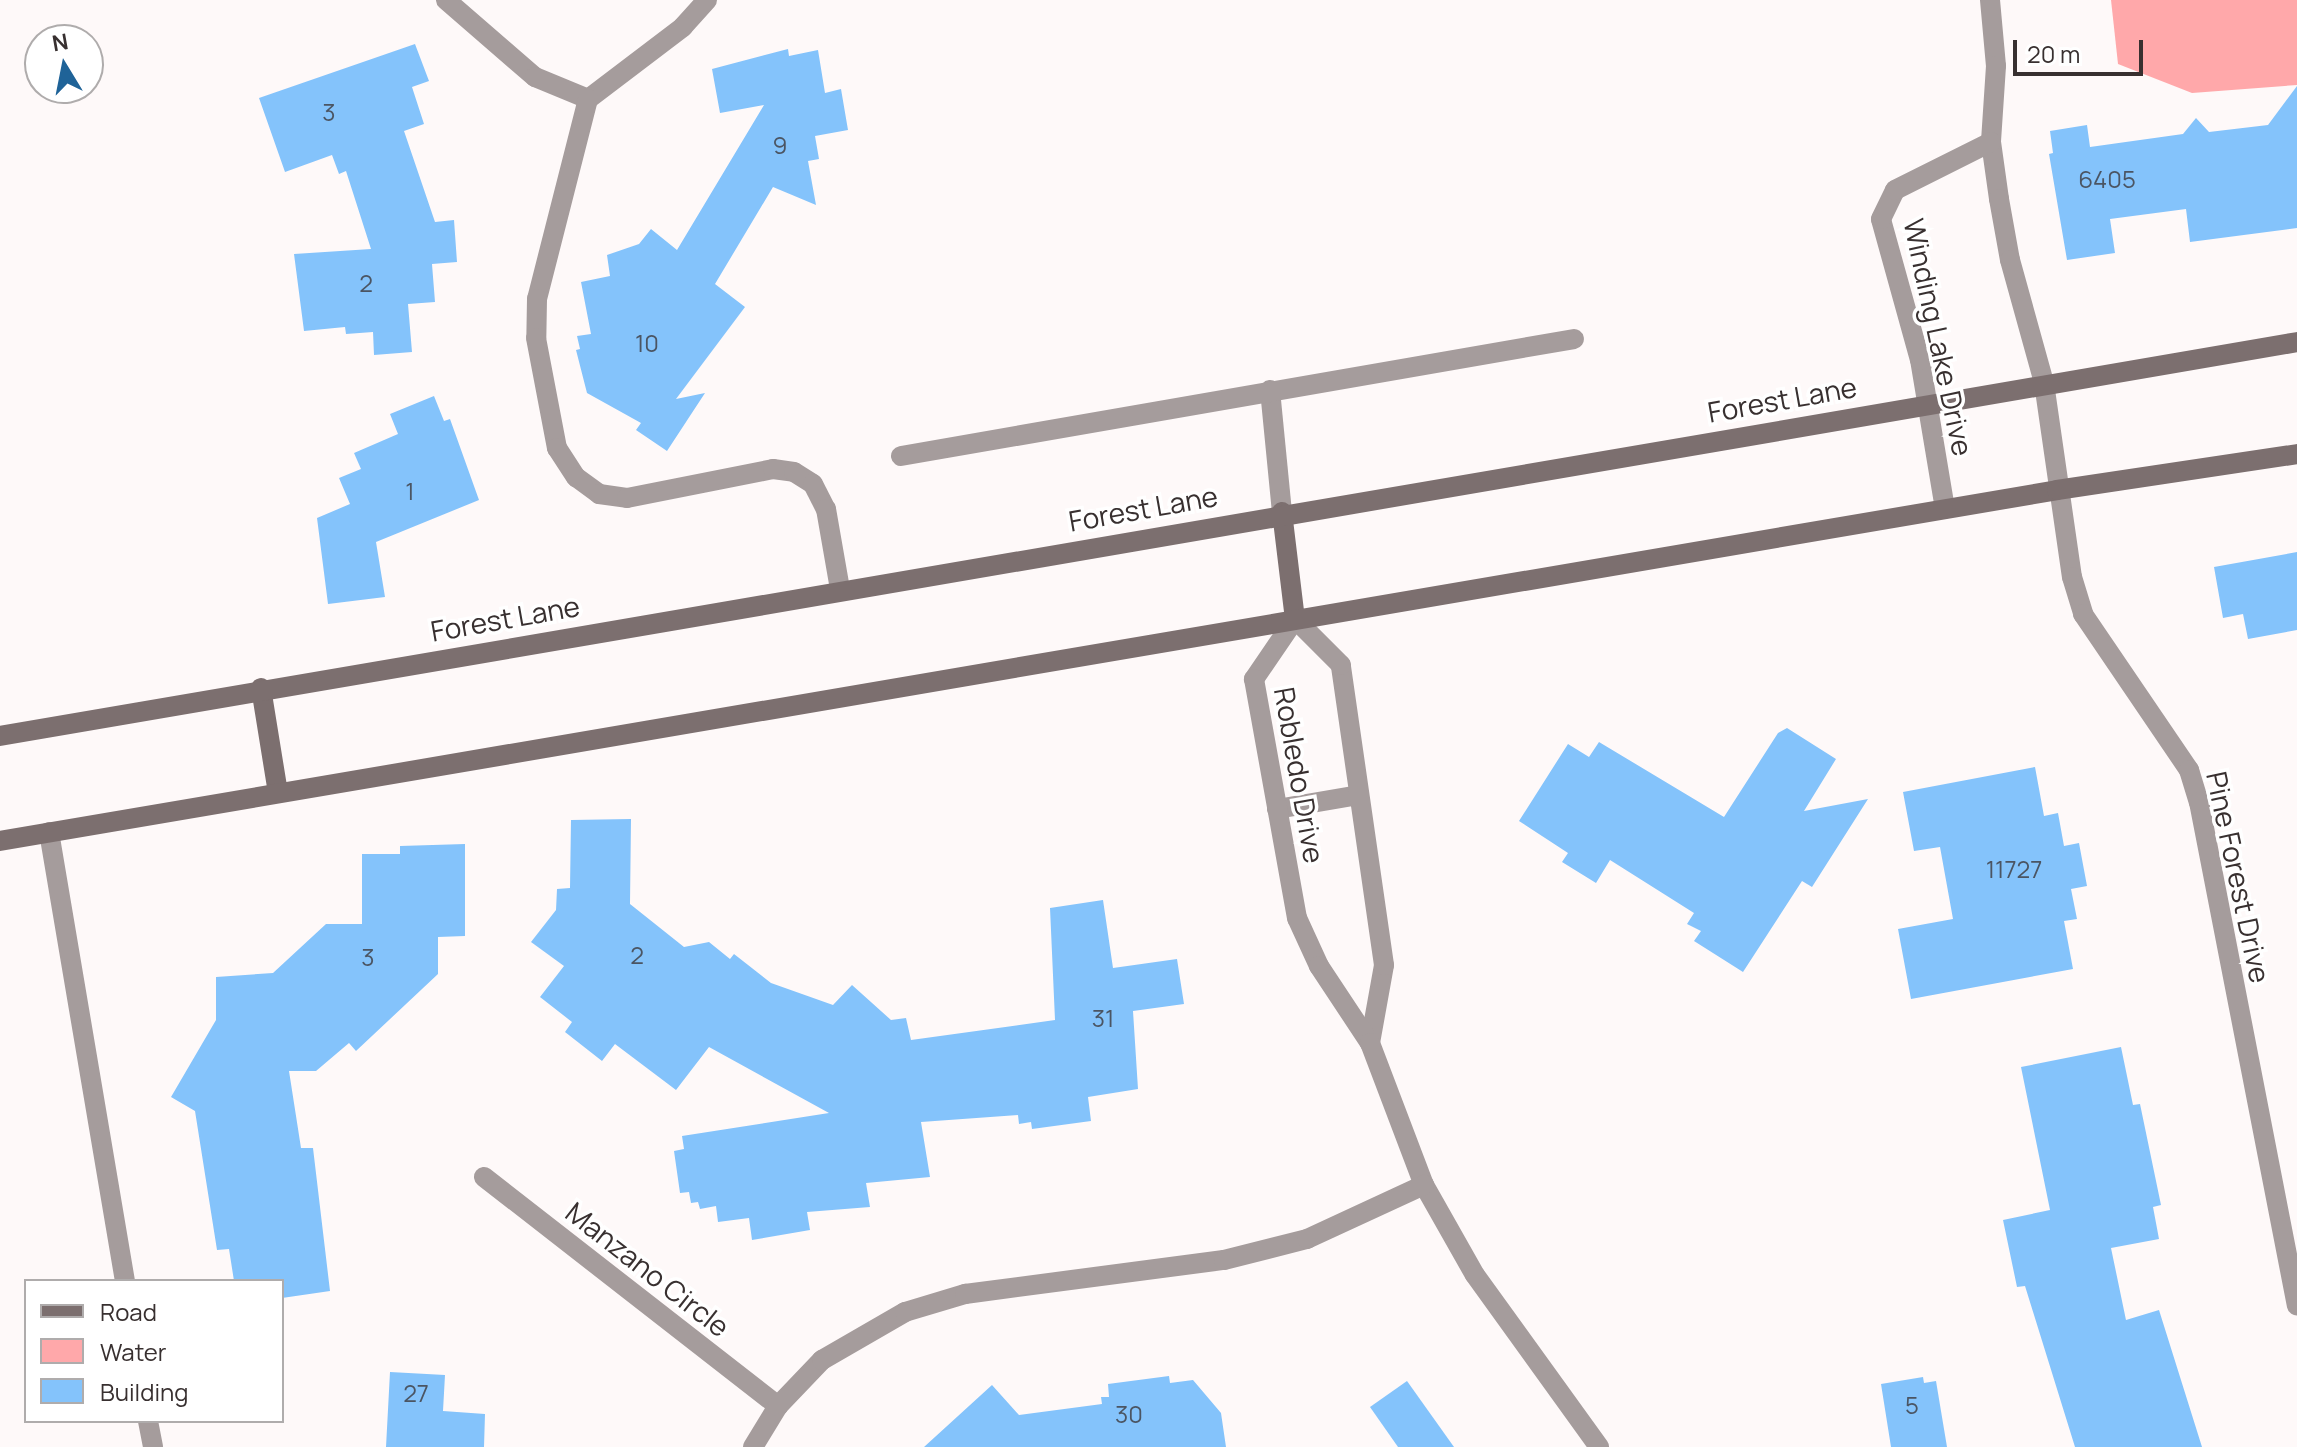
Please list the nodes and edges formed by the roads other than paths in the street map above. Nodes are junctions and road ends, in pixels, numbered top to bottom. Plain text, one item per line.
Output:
1 (446, 0) edge
2 (707, 0) edge
3 (1990, 0) edge
4 (588, 99) junction
5 (1991, 142) junction
6 (1574, 339) dead end
7 (2297, 342) edge
8 (2044, 383) junction
9 (1270, 390) junction
10 (1929, 403) junction
11 (2297, 454) edge
12 (901, 456) dead end
13 (2057, 490) junction
14 (1945, 509) junction
15 (1282, 512) junction
16 (840, 589) junction
17 (1295, 619) junction
18 (261, 688) junction
19 (0, 736) edge
20 (278, 793) junction
21 (1359, 795) junction
22 (1277, 809) junction
23 (49, 832) junction
24 (0, 841) edge
25 (1370, 1043) junction
26 (484, 1177) dead end
27 (1424, 1185) junction
28 (125, 1279) edge
29 (2297, 1306) edge
30 (778, 1406) junction
31 (148, 1423) edge
32 (153, 1447) edge
33 (753, 1447) edge
34 (1599, 1447) edge

1 - 4 street
2 - 4 street
3 - 5 street
4 - 16 street
5 - 8 street
5 - 10 street, Winding Lake Drive
6 - 9 street
7 - 8 main road, Forest Lane
8 - 10 main road, Forest Lane
8 - 13 street
9 - 12 street
9 - 15 street
10 - 14 street, Winding Lake Drive
10 - 15 main road, Forest Lane
11 - 13 main road
13 - 14 main road
13 - 29 street, Pine Forest Drive
14 - 17 main road
15 - 16 main road, Forest Lane
15 - 17 main road
16 - 18 main road, Forest Lane
17 - 20 main road
17 - 21 street, Robledo Drive
17 - 22 street, Robledo Drive
18 - 19 main road, Forest Lane
18 - 20 main road
20 - 23 main road
21 - 22 street
21 - 25 street, Robledo Drive
22 - 25 street, Robledo Drive
23 - 24 main road
23 - 28 street
25 - 27 street, Robledo Drive
26 - 30 street, Manzano Circle
27 - 30 street
27 - 34 street, Robledo Drive
30 - 33 street
31 - 32 street

